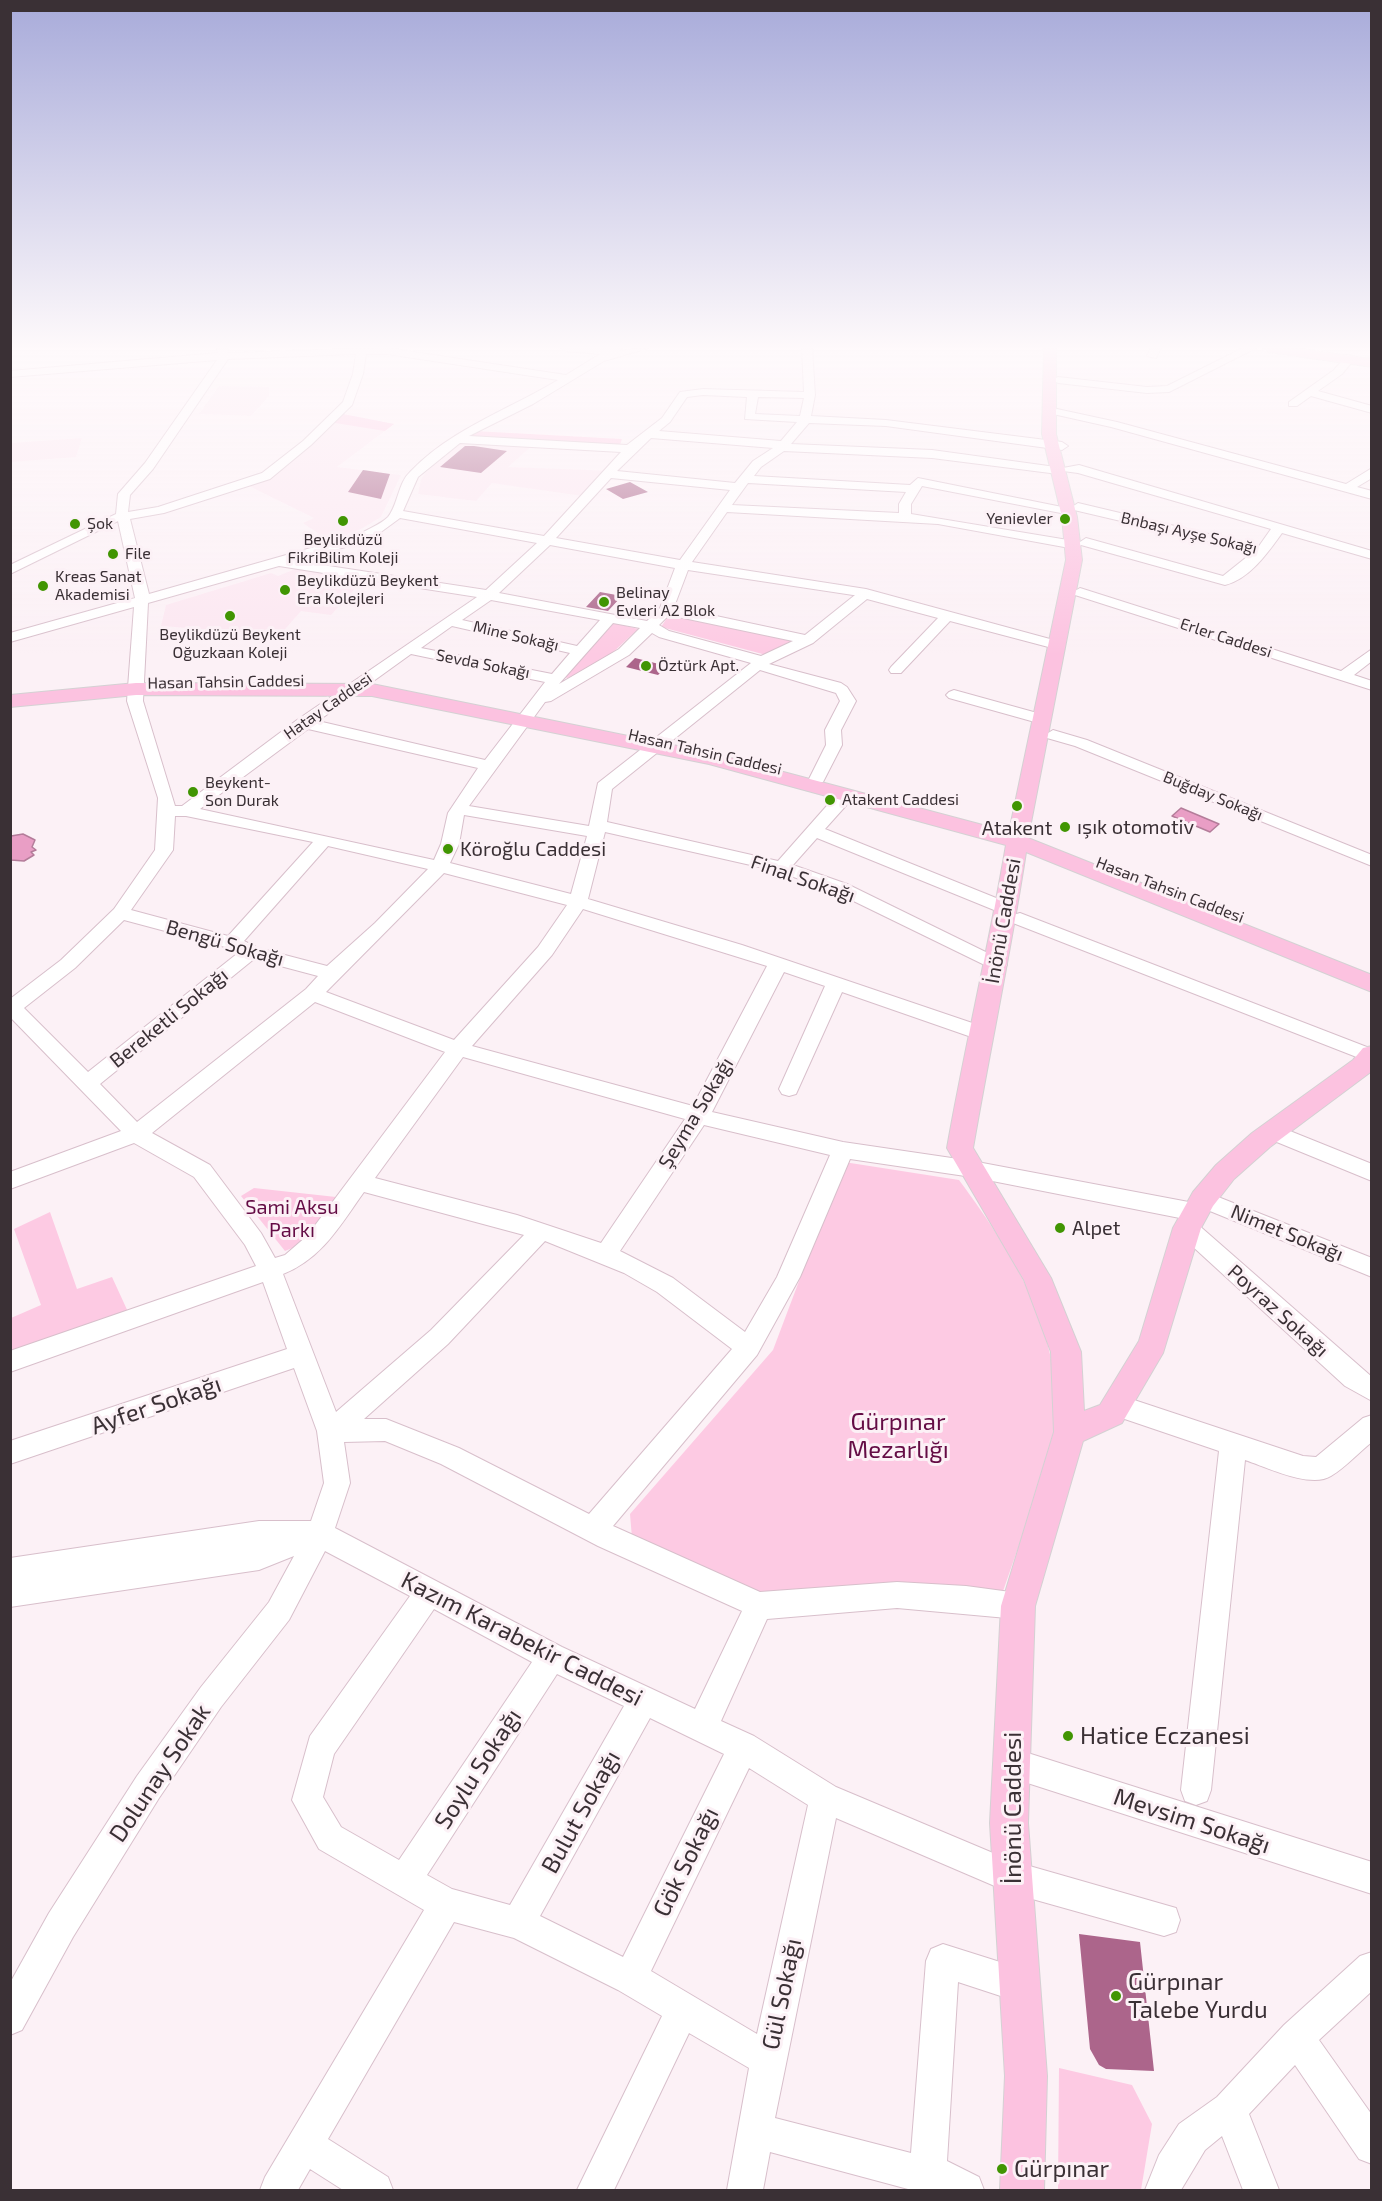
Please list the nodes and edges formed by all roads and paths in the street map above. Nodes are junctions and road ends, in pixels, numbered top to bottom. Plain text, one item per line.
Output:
1 (159, 451) edge
2 (298, 451) edge
3 (443, 451) edge
4 (629, 451) edge
5 (775, 451) edge
6 (865, 451) edge
7 (942, 451) edge
8 (1057, 451) edge
9 (1211, 451) edge
10 (940, 455) junction
11 (1063, 469) junction
12 (1371, 472) edge
13 (610, 474) junction
14 (742, 483) junction
15 (916, 486) junction
16 (1348, 488) junction
17 (1371, 495) edge
18 (725, 508) junction
19 (905, 511) junction
20 (1075, 511) junction
21 (398, 513) junction
22 (123, 516) junction
23 (1278, 528) junction
24 (548, 540) junction
25 (1078, 540) junction
26 (1264, 551) junction
27 (1371, 555) edge
28 (274, 561) junction
29 (683, 564) junction
30 (10, 570) edge
31 (1074, 591) junction
32 (866, 593) junction
33 (489, 595) junction
34 (141, 601) junction
35 (666, 610) junction
36 (947, 616) junction
37 (609, 619) junction
38 (452, 622) junction
39 (651, 626) junction
40 (10, 639) edge
41 (808, 640) junction
42 (1063, 646) junction
43 (411, 650) junction
44 (580, 651) junction
45 (1371, 653) edge
46 (759, 663) junction
47 (896, 670) dead end
48 (1344, 676) junction
49 (555, 679) junction
50 (136, 686) junction
51 (355, 686) junction
52 (1371, 687) edge
53 (10, 694) edge
54 (954, 695) dead end
55 (10, 701) edge
56 (530, 712) junction
57 (1042, 719) junction
58 (303, 723) junction
59 (1053, 735) junction
60 (656, 743) junction
61 (489, 766) junction
62 (817, 779) junction
63 (845, 796) junction
64 (459, 809) junction
65 (176, 811) junction
66 (597, 828) junction
67 (814, 831) junction
68 (325, 839) junction
69 (1026, 839) junction
70 (1371, 861) edge
71 (439, 867) junction
72 (782, 867) junction
73 (578, 902) junction
74 (1012, 913) junction
75 (120, 914) junction
76 (232, 943) junction
77 (251, 952) junction
78 (778, 964) junction
79 (997, 965) junction
80 (1371, 969) edge
81 (331, 973) junction
82 (836, 984) junction
83 (1371, 984) edge
84 (313, 994) junction
85 (11, 1007) edge
86 (980, 1033) junction
87 (458, 1049) junction
88 (1369, 1061) edge
89 (87, 1084) junction
90 (789, 1089) dead end
91 (700, 1114) junction
92 (1275, 1133) junction
93 (136, 1134) junction
94 (843, 1150) junction
95 (970, 1167) junction
96 (1371, 1173) edge
97 (10, 1181) edge
98 (359, 1182) junction
99 (1195, 1213) junction
100 (540, 1232) junction
101 (605, 1255) junction
102 (1371, 1268) edge
103 (270, 1270) junction
104 (748, 1348) junction
105 (301, 1355) junction
106 (10, 1362) edge
107 (1371, 1391) edge
108 (1116, 1406) junction
109 (1371, 1426) edge
110 (330, 1431) junction
111 (1070, 1432) junction
112 (1233, 1446) junction
113 (10, 1453) edge
114 (593, 1529) junction
115 (320, 1534) junction
116 (10, 1571) edge
117 (430, 1592) junction
118 (10, 1594) edge
119 (759, 1605) junction
120 (1018, 1606) junction
121 (552, 1657) junction
122 (644, 1701) junction
123 (702, 1728) junction
124 (742, 1747) junction
125 (1012, 1763) junction
126 (1196, 1790) dead end
127 (825, 1798) junction
128 (1011, 1877) junction
129 (1371, 1878) edge
130 (404, 1881) junction
131 (446, 1904) junction
132 (1164, 1920) dead end
133 (518, 1923) junction
134 (1371, 1968) edge
135 (630, 1978) junction
136 (1019, 1985) junction
137 (683, 2010) junction
138 (10, 2018) edge
139 (1296, 2037) junction
140 (768, 2060) junction
141 (1229, 2109) junction
142 (757, 2131) junction
143 (305, 2145) junction
144 (1371, 2146) edge
145 (928, 2172) junction
146 (278, 2190) edge
147 (375, 2190) edge
148 (596, 2190) edge
149 (746, 2190) edge
150 (966, 2190) edge
151 (1022, 2190) edge
152 (1163, 2190) edge
153 (1261, 2190) edge

1 - 22 street
2 - 22 street
3 - 21 street
4 - 13 street, Hatay Caddesi
5 - 14 street
6 - 10 street
7 - 10 street
8 - 11 main road
9 - 16 street
10 - 11 street
11 - 20 main road
11 - 23 street
12 - 16 street
13 - 14 street, Bnbaşı Ayşe Sokağı
13 - 24 street, Hatay Caddesi
14 - 15 street, Bnbaşı Ayşe Sokağı
14 - 18 street
15 - 19 street
15 - 20 street, Bnbaşı Ayşe Sokağı
16 - 17 street
18 - 19 street
18 - 29 street
19 - 25 street
20 - 25 main road
20 - 26 street, Bnbaşı Ayşe Sokağı
21 - 24 street
21 - 28 street
22 - 30 street
22 - 34 street
23 - 26 street
23 - 27 street
24 - 29 street
24 - 33 street, Hatay Caddesi
25 - 26 street
25 - 31 main road
28 - 33 street
28 - 34 street
29 - 32 street
29 - 35 street
31 - 42 main road
31 - 48 street, Erler Caddesi
32 - 36 street
32 - 41 street
33 - 37 street
33 - 38 street, Hatay Caddesi
34 - 40 street
34 - 50 street
35 - 39 street
35 - 41 street
36 - 42 street
36 - 47 street
37 - 39 street
37 - 44 street
38 - 43 street, Hatay Caddesi
38 - 44 street, Mine Sokağı
39 - 46 street
39 - 56 street
41 - 46 street
42 - 57 main road, İnönü Caddesi
42 - 59 main road
43 - 49 street, Sevda Sokağı
43 - 51 street, Hatay Caddesi
44 - 49 street
45 - 48 street
46 - 60 street
46 - 62 street
48 - 52 street, Erler Caddesi
49 - 56 street
50 - 51 main road, Hasan Tahsin Caddesi
50 - 53 main road, Hasan Tahsin Caddesi
50 - 55 main road
50 - 65 street
51 - 56 main road, Hasan Tahsin Caddesi
51 - 58 street, Hatay Caddesi
54 - 57 street
56 - 60 main road, Hasan Tahsin Caddesi
56 - 61 street
57 - 69 main road, İnönü Caddesi
58 - 61 street
58 - 65 street, Hatay Caddesi
59 - 69 main road
59 - 70 street, Buğday Sokağı
60 - 62 main road, Hasan Tahsin Caddesi
60 - 63 main road, Hasan Tahsin Caddesi
60 - 66 street
61 - 64 street
62 - 69 main road, Hasan Tahsin Caddesi
63 - 67 street
63 - 69 main road, Hasan Tahsin Caddesi
64 - 66 street, Final Sokağı
64 - 71 street
65 - 68 street
65 - 75 street
66 - 72 street, Final Sokağı
66 - 73 street
67 - 72 street
67 - 74 street
68 - 71 street
68 - 76 street
69 - 74 main road, İnönü Caddesi
69 - 80 main road, Hasan Tahsin Caddesi
69 - 83 main road, Hasan Tahsin Caddesi
71 - 73 street
71 - 81 street
72 - 79 street, Final Sokağı
73 - 78 street
73 - 87 street
74 - 79 main road, İnönü Caddesi
74 - 88 street
74 - 95 main road, İnönü Caddesi
75 - 76 street, Bengü Sokağı
75 - 85 street
76 - 77 street, Bengü Sokağı
77 - 81 street, Bengü Sokağı
77 - 89 street, Bereketli Sokağı
78 - 82 street
78 - 91 street, Şeyma Sokağı
79 - 86 main road, İnönü Caddesi
81 - 84 street
82 - 86 street
82 - 90 street
84 - 87 street, Nimet Sokağı
84 - 93 street
85 - 89 street, Dolunay Sokak
86 - 95 main road, İnönü Caddesi
87 - 91 street, Nimet Sokağı
87 - 98 street
88 - 92 main road
89 - 93 street, Dolunay Sokak
91 - 94 street, Nimet Sokağı
91 - 101 street, Şeyma Sokağı
92 - 96 street
92 - 99 main road
93 - 97 street
93 - 103 street, Dolunay Sokak
94 - 95 street, Nimet Sokağı
94 - 104 street
95 - 99 street, Nimet Sokağı
95 - 111 main road, İnönü Caddesi
98 - 100 street
98 - 103 street
99 - 102 street, Nimet Sokağı
99 - 107 street, Poyraz Sokağı
99 - 108 main road
100 - 101 street
100 - 110 street
101 - 104 street
103 - 105 street, Dolunay Sokak
103 - 106 street
104 - 114 street
105 - 110 street, Dolunay Sokak
105 - 113 street, Ayfer Sokağı
108 - 111 main road
108 - 112 street
109 - 112 street
110 - 114 street
110 - 115 street, Dolunay Sokak
111 - 120 main road, İnönü Caddesi
112 - 126 street
114 - 119 street
115 - 116 street
115 - 117 street, Kazım Karabekir Caddesi
115 - 118 street
115 - 138 street, Dolunay Sokak
117 - 121 street, Kazım Karabekir Caddesi
117 - 130 street
119 - 120 street
119 - 123 street
120 - 125 main road, İnönü Caddesi
121 - 122 street, Kazım Karabekir Caddesi
121 - 130 street, Soylu Sokağı
122 - 123 street, Kazım Karabekir Caddesi
122 - 133 street, Bulut Sokağı
123 - 124 street, Kazım Karabekir Caddesi
124 - 127 street, Kazım Karabekir Caddesi
124 - 135 street, Gök Sokağı
125 - 128 main road, İnönü Caddesi
125 - 129 street, Mevsim Sokağı
127 - 128 street, Kazım Karabekir Caddesi
127 - 140 street, Gül Sokağı
128 - 132 street, Kazım Karabekir Caddesi
128 - 136 main road, İnönü Caddesi
130 - 131 street
131 - 133 street
131 - 143 street
133 - 135 street
134 - 139 street
135 - 137 street
136 - 145 street
136 - 151 main road, İnönü Caddesi
137 - 140 street
137 - 148 street
139 - 141 street
139 - 144 street
140 - 142 street, Gül Sokağı
141 - 152 street
141 - 153 street
142 - 145 street
142 - 149 street, Gül Sokağı
143 - 146 street
143 - 147 street
145 - 150 street

